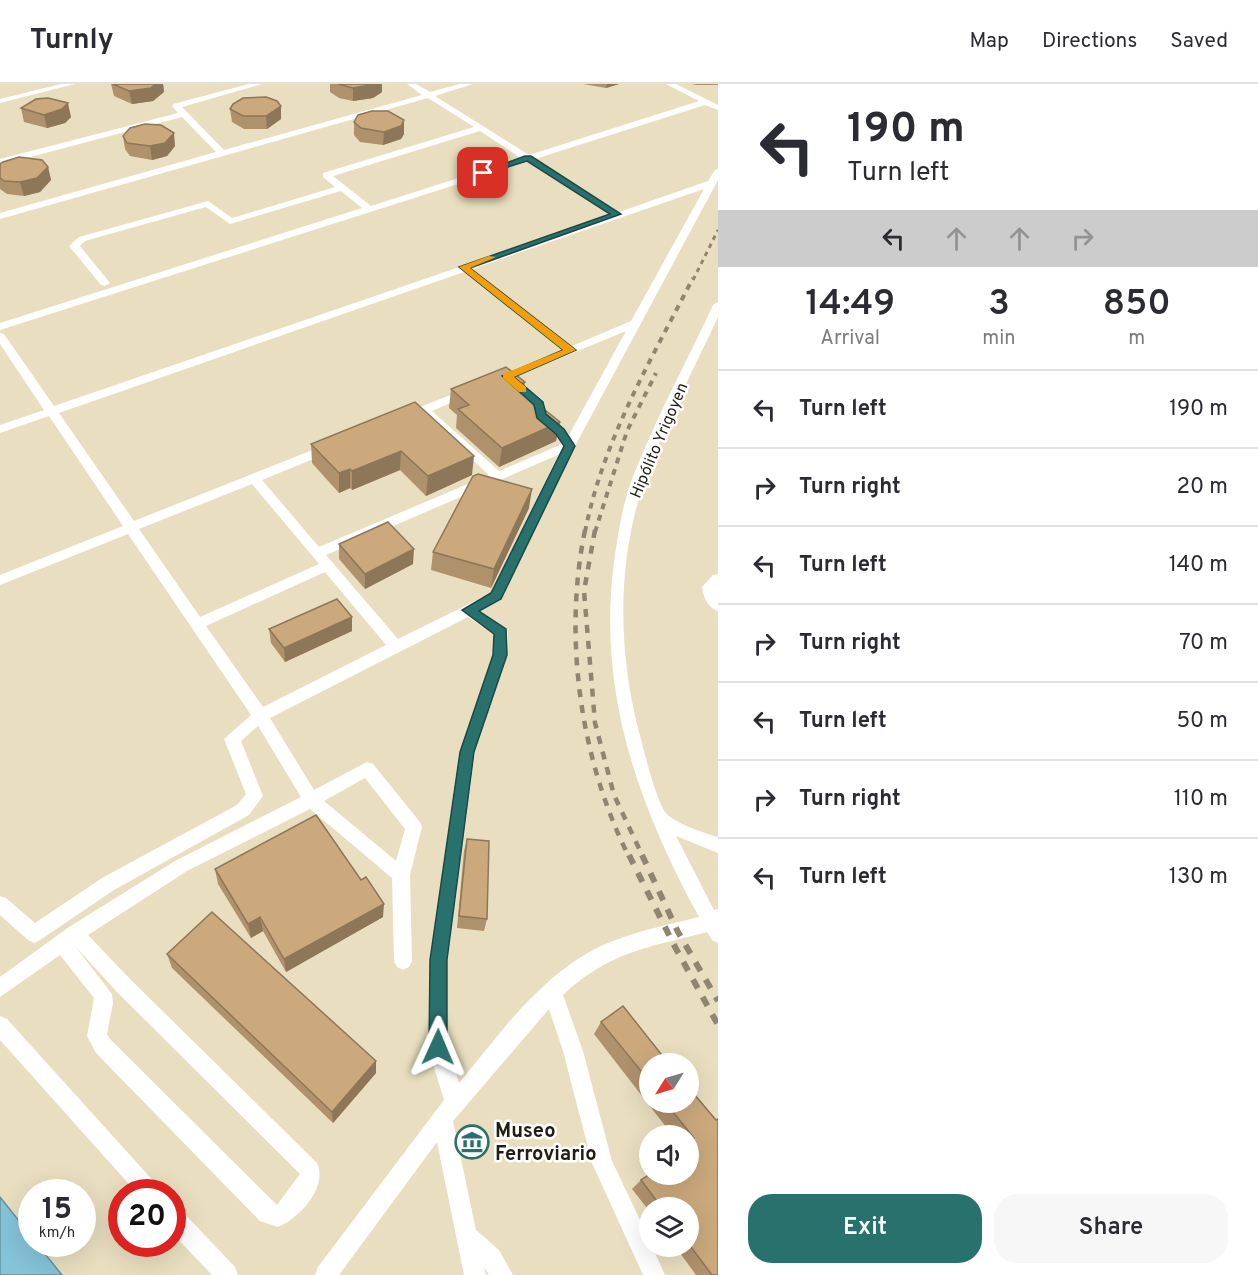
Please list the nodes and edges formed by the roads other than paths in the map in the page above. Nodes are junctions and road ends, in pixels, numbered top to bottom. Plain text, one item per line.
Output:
1 (71, 84) edge
2 (258, 84) edge
3 (411, 84) edge
4 (469, 84) edge
5 (670, 84) edge
6 (429, 95) junction
7 (0, 100) edge
8 (705, 102) junction
9 (718, 108) edge
10 (184, 114) junction
11 (481, 128) junction
12 (222, 153) junction
13 (528, 158) junction
14 (0, 162) edge
15 (718, 172) edge
16 (712, 183) junction
17 (342, 188) junction
18 (369, 209) junction
19 (616, 214) junction
20 (0, 216) edge
21 (463, 267) junction
22 (105, 283) dead end
23 (718, 306) edge
24 (637, 323) junction
25 (0, 327) edge
26 (0, 336) edge
27 (570, 350) junction
28 (507, 376) junction
29 (424, 410) junction
30 (51, 411) junction
31 (392, 422) edge
32 (0, 429) edge
33 (339, 444) edge
34 (569, 446) junction
35 (497, 476) junction
36 (254, 478) junction
37 (131, 528) junction
38 (317, 553) junction
39 (327, 566) junction
40 (0, 580) edge
41 (714, 583) edge
42 (718, 606) edge
43 (468, 610) junction
44 (197, 624) junction
45 (396, 647) junction
46 (260, 716) junction
47 (311, 800) junction
48 (658, 818) junction
49 (718, 845) edge
50 (401, 874) junction
51 (0, 904) edge
52 (716, 924) edge
53 (68, 938) junction
54 (403, 961) dead end
55 (0, 988) edge
56 (554, 993) junction
57 (0, 1026) edge
58 (448, 1111) junction
59 (138, 1179) edge
60 (186, 1232) edge
61 (466, 1235) junction
62 (227, 1275) edge
63 (326, 1275) edge
64 (475, 1275) edge
65 (502, 1275) edge
66 (654, 1275) edge

1 - 7 street
2 - 10 street
3 - 6 street
4 - 6 street
5 - 8 street
6 - 11 street
6 - 12 street
8 - 9 street
8 - 13 street
10 - 12 street
10 - 14 street
11 - 13 street
11 - 17 street
12 - 20 street
13 - 18 street
13 - 19 street
15 - 16 street
16 - 19 street
16 - 24 street
17 - 18 street
17 - 22 street
18 - 25 street
19 - 21 street
21 - 27 street
21 - 30 street
23 - 48 street, Hipólito Yrigoyen
24 - 27 street
24 - 34 street
26 - 30 street
27 - 28 street
28 - 29 street
28 - 34 street
29 - 31 street
29 - 35 street
30 - 32 street
30 - 37 street
33 - 36 street
34 - 35 street
34 - 43 street
35 - 38 street
36 - 37 street
36 - 38 street
37 - 40 street
37 - 44 street
38 - 39 street
39 - 44 street
39 - 45 street
41 - 42 street
43 - 45 street
43 - 58 street
44 - 46 street
45 - 46 street
46 - 47 street
46 - 51 street
47 - 50 street
47 - 50 street
47 - 53 street
48 - 49 street
48 - 52 street, Hipólito Yrigoyen
50 - 54 street
52 - 56 street
53 - 53 street
53 - 55 street
56 - 58 street
56 - 66 street
57 - 59 street
58 - 61 street
58 - 63 street
60 - 62 street
61 - 64 street
61 - 65 street

